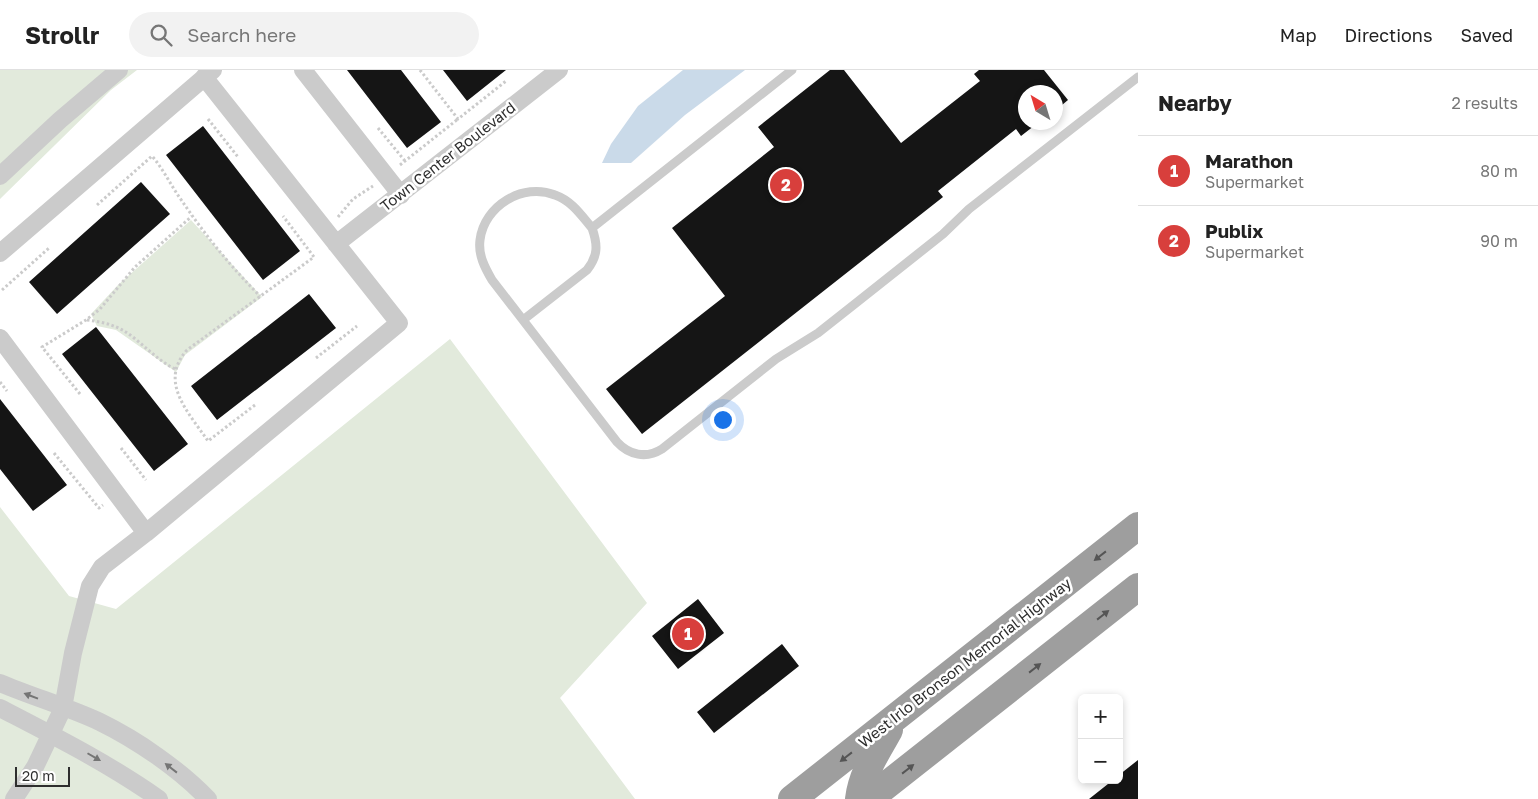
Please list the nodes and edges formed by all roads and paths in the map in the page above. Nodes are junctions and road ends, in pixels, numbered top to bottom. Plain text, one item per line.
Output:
1 (119, 70) edge
2 (303, 70) edge
3 (420, 70) edge
4 (559, 70) edge
5 (792, 70) edge
6 (209, 73) edge
7 (1138, 77) edge
8 (506, 81) dead end
9 (208, 119) dead end
10 (378, 128) dead end
11 (238, 157) dead end
12 (405, 161) dead end
13 (0, 176) edge
14 (401, 195) junction
15 (97, 205) dead end
16 (192, 216) junction
17 (283, 216) dead end
18 (592, 228) junction
19 (336, 244) junction
20 (49, 248) dead end
21 (0, 253) edge
22 (2, 290) dead end
23 (260, 296) junction
24 (86, 320) junction
25 (523, 320) junction
26 (357, 326) dead end
27 (0, 338) edge
28 (316, 358) dead end
29 (175, 369) junction
30 (0, 382) edge
31 (7, 391) dead end
32 (80, 394) dead end
33 (255, 405) dead end
34 (121, 448) dead end
35 (54, 453) dead end
36 (146, 480) dead end
37 (110, 500) dead end
38 (1138, 526) edge
39 (146, 533) junction
40 (1138, 587) edge
41 (0, 683) edge
42 (0, 708) edge
43 (63, 708) junction
44 (898, 716) junction
45 (51, 733) junction
46 (14, 799) edge
47 (159, 799) edge
48 (208, 799) edge
49 (792, 799) edge
50 (859, 799) edge
51 (869, 799) edge

1 - 13 street
2 - 14 street
3 - 8 path
4 - 14 street, Town Center Boulevard
5 - 18 lane
6 - 19 street
6 - 21 street
7 - 25 lane
9 - 11 path
10 - 12 path
14 - 19 street, Town Center Boulevard
15 - 16 path
16 - 23 path
16 - 24 path
17 - 23 path
18 - 25 lane
18 - 25 lane
19 - 39 street
20 - 22 path
23 - 29 path
24 - 29 path
24 - 32 path
26 - 28 path
27 - 39 street
29 - 33 path
30 - 31 path
34 - 36 path
35 - 37 path
38 -> 44 highway, West Irlo Bronson Memorial Highway
39 - 43 street
51 -> 40 highway
43 -> 41 street
42 - 45 street
43 - 45 street
48 -> 43 street
44 -> 49 highway, West Irlo Bronson Memorial Highway
44 - 50 highway
45 - 46 street
45 -> 47 street

